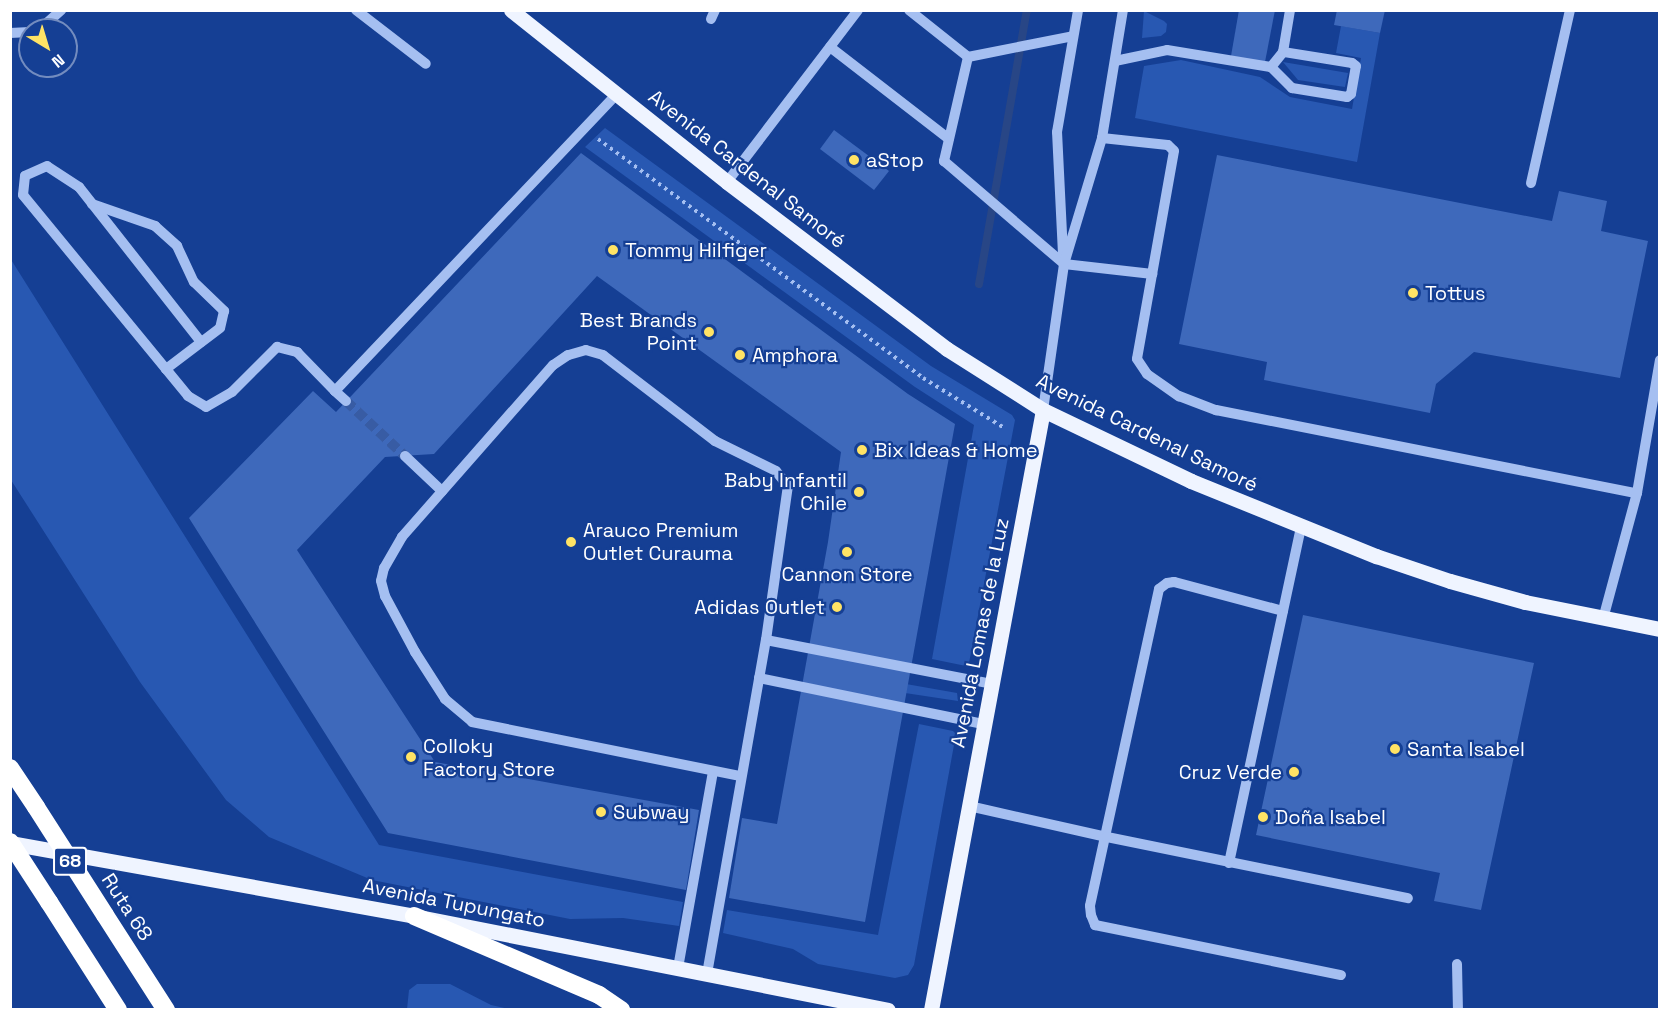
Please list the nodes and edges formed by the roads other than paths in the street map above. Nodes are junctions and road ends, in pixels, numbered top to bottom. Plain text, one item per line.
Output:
1 (511, 10) edge
2 (858, 10) edge
3 (909, 10) edge
4 (1078, 10) edge
5 (1124, 10) edge
6 (1290, 10) edge
7 (1570, 10) edge
8 (359, 11) edge
9 (1073, 36) junction
10 (830, 46) junction
11 (1283, 51) junction
12 (968, 57) junction
13 (1115, 61) junction
14 (426, 64) dead end
15 (1270, 67) junction
16 (616, 95) junction
17 (1102, 138) junction
18 (949, 139) junction
19 (727, 182) junction
20 (1532, 183) dead end
21 (92, 204) junction
22 (1064, 264) junction
23 (1152, 274) junction
24 (201, 342) junction
25 (1659, 360) edge
26 (166, 369) junction
27 (335, 391) junction
28 (346, 401) tunnel mouth
29 (1043, 410) junction
30 (405, 456) tunnel mouth
31 (442, 491) junction
32 (1637, 493) junction
33 (1300, 527) junction
34 (1283, 611) junction
35 (1603, 620) junction
36 (1659, 629) edge
37 (766, 640) junction
38 (759, 678) junction
39 (992, 684) junction
40 (984, 724) junction
41 (10, 768) edge
42 (712, 771) junction
43 (741, 776) junction
44 (969, 806) junction
45 (1107, 837) junction
46 (10, 842) edge
47 (1229, 863) junction
48 (1408, 898) dead end
49 (414, 916) junction
50 (1457, 964) dead end
51 (678, 968) junction
52 (707, 974) junction
53 (1341, 975) dead end
54 (118, 1010) edge
55 (166, 1010) edge
56 (621, 1010) edge
57 (888, 1010) edge
58 (931, 1010) edge
59 (1458, 1010) edge

1 - 16 main road, Avenida Cardenal Samoré
2 - 10 street
3 - 12 street
4 - 9 street, Avenida Lomas de la Luz
5 - 13 street, Avenida Lomas de la Luz
6 - 11 street
7 - 20 street
8 - 14 street
9 - 12 street
9 - 22 street, Avenida Lomas de la Luz
10 - 18 street
10 - 19 street
11 - 15 street
11 - 15 street
12 - 18 street
13 - 15 street
13 - 17 street, Avenida Lomas de la Luz
16 - 19 main road, Avenida Cardenal Samoré
16 - 27 street
17 - 22 street, Avenida Lomas de la Luz
17 - 23 street
18 - 22 street
19 - 29 main road, Avenida Cardenal Samoré
21 - 24 street
21 - 24 street
21 - 26 street
22 - 23 street
22 - 29 street, Avenida Lomas de la Luz
23 - 32 street
24 - 26 street
25 - 32 street
26 - 27 street
27 - 28 street
29 - 33 main road, Avenida Cardenal Samoré
29 - 39 main road, Avenida Lomas de la Luz
30 - 31 street
31 - 37 street
31 - 42 street
32 - 35 street
33 - 34 street
33 - 35 main road, Avenida Cardenal Samoré
34 - 45 street
34 - 47 street
35 - 36 main road, Avenida Cardenal Samoré
37 - 38 street
37 - 39 street
38 - 40 street
38 - 43 street
39 - 40 main road, Avenida Lomas de la Luz
40 - 44 main road, Avenida Lomas de la Luz
41 - 55 highway, Ruta 68 / 68, bridge
42 - 43 street
42 - 51 street
43 - 52 street
44 - 45 street
44 - 58 main road, Avenida Lomas de la Luz
45 - 47 street
45 - 53 street
46 - 49 main road, Avenida Tupungato
46 - 54 highway, 68, bridge
47 - 48 street
49 - 51 main road, Avenida Tupungato
49 - 56 highway
50 - 59 street
51 - 52 main road, Avenida Tupungato
52 - 57 main road, Avenida Tupungato

